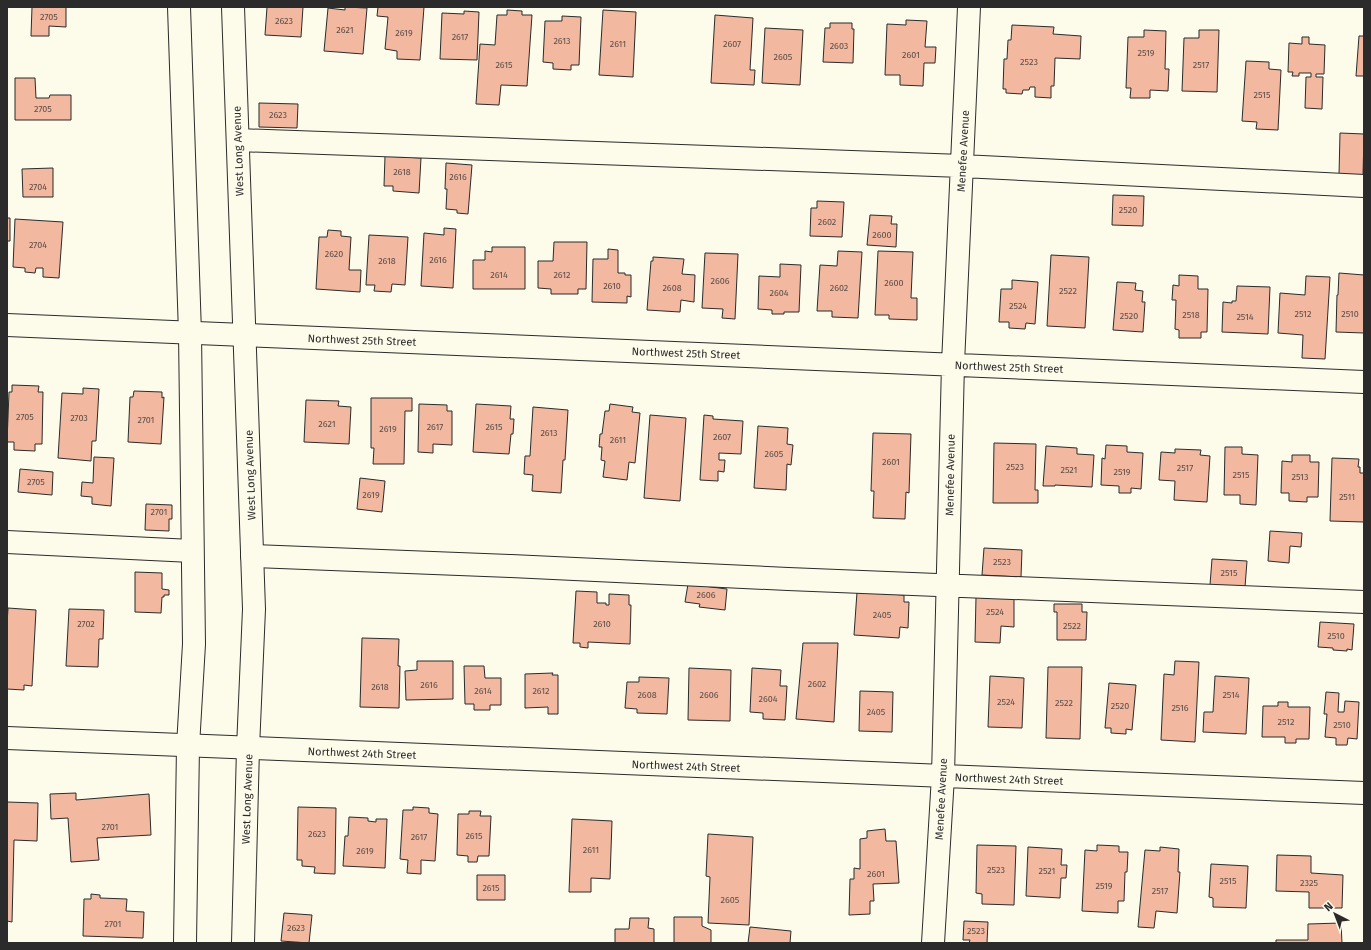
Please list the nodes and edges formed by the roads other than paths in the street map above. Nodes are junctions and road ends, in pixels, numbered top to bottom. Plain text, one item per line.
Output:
1 (178, 7) edge
2 (233, 7) edge
3 (969, 7) edge
4 (238, 140) junction
5 (962, 166) junction
6 (1364, 186) edge
7 (7, 325) edge
8 (190, 333) junction
9 (245, 335) junction
10 (953, 364) junction
11 (1364, 382) edge
12 (7, 542) edge
13 (192, 551) junction
14 (252, 556) junction
15 (948, 584) junction
16 (1364, 602) edge
17 (7, 738) edge
18 (188, 746) junction
19 (248, 748) junction
20 (943, 776) junction
21 (1364, 793) edge
22 (185, 943) edge
23 (243, 943) edge
24 (933, 943) edge

1 - 8 street
2 - 4 street, West Long Avenue
3 - 5 street, Menefee Avenue
4 - 5 street
4 - 9 street, West Long Avenue
5 - 6 street
5 - 10 street, Menefee Avenue
7 - 8 street, Northwest 25th Street
8 - 9 street, Northwest 25th Street
8 - 13 street
9 - 10 street, Northwest 25th Street
9 - 14 street, West Long Avenue
10 - 11 street, Northwest 25th Street
10 - 15 street, Menefee Avenue
12 - 13 street
13 - 18 street
14 - 15 street
14 - 19 street, West Long Avenue
15 - 16 street
15 - 20 street, Menefee Avenue
17 - 18 street, Northwest 24th Street
18 - 19 street, Northwest 24th Street
18 - 22 street
19 - 20 street, Northwest 24th Street
19 - 23 street, West Long Avenue
20 - 21 street, Northwest 24th Street
20 - 24 street, Menefee Avenue

